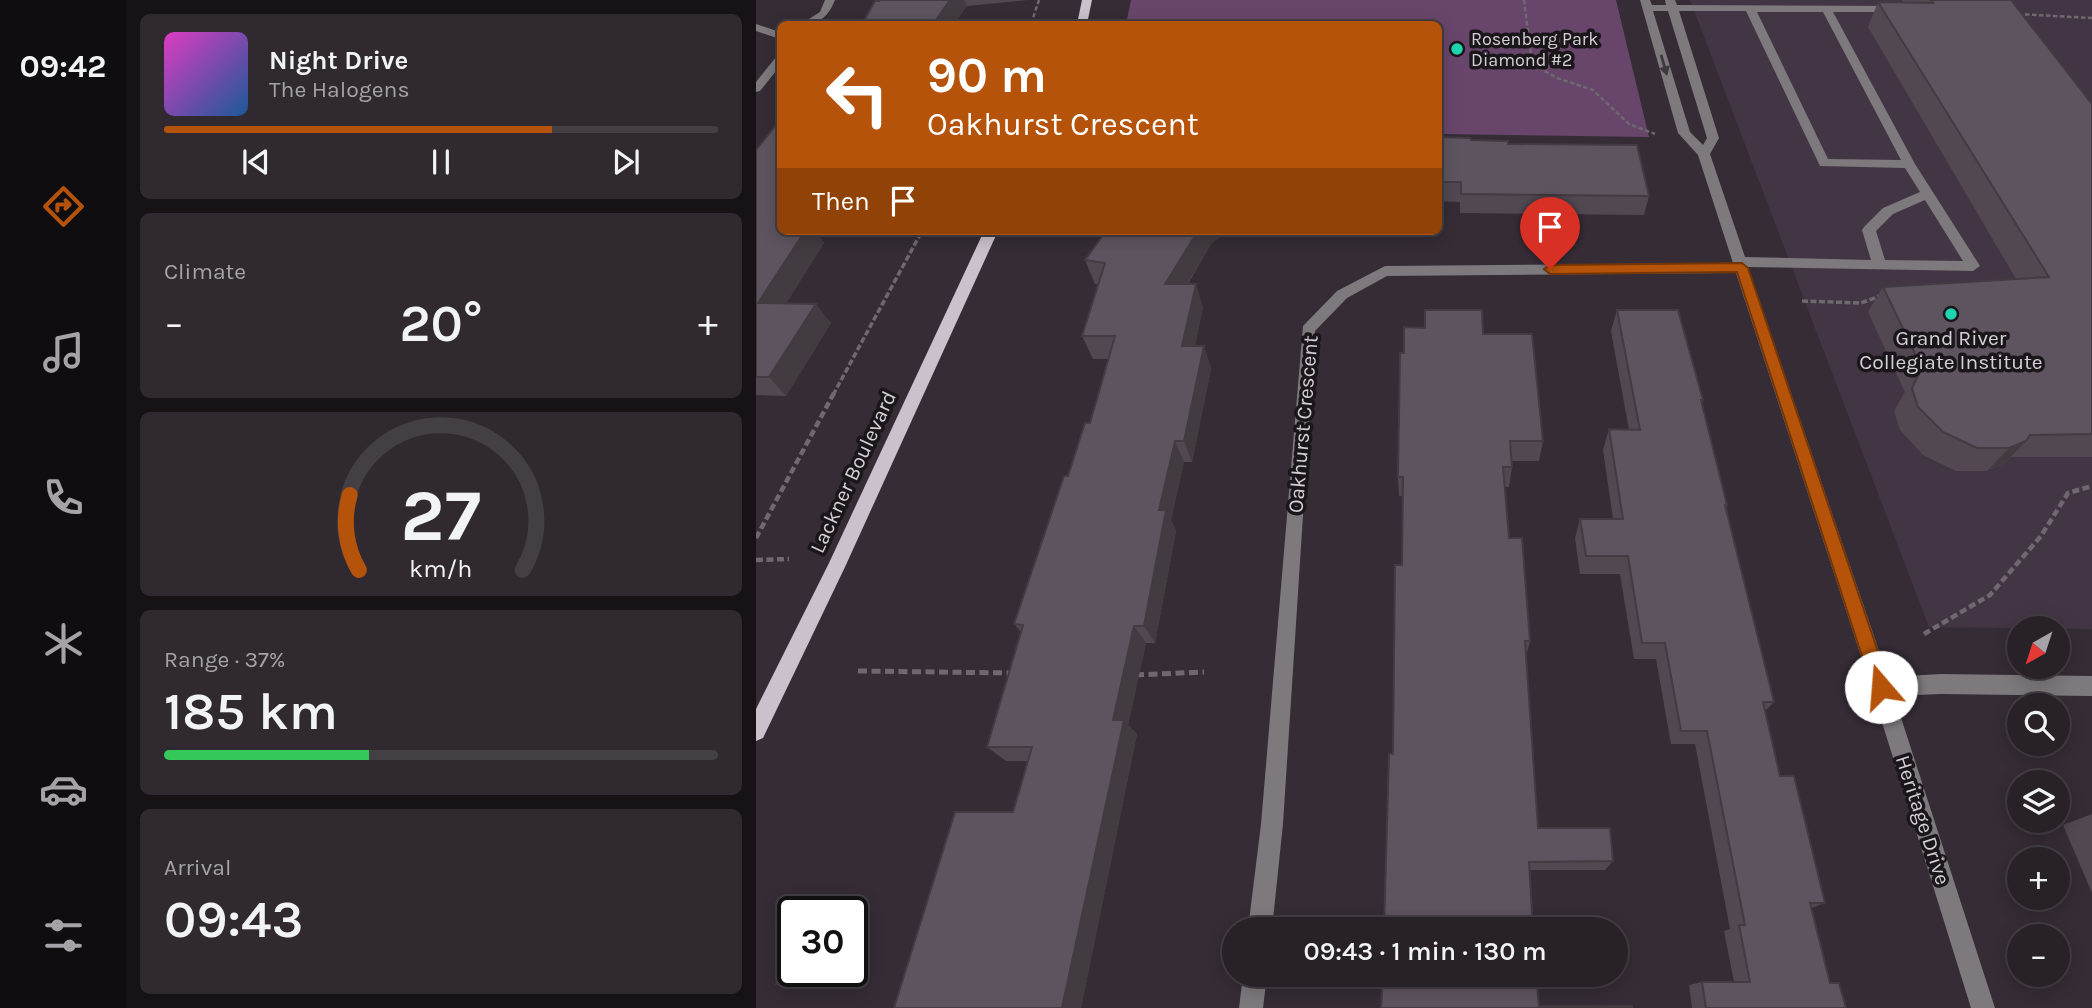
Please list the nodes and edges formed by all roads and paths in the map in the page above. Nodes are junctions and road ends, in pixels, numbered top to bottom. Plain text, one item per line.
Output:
1 (830, 0) edge
2 (1039, 0) edge
3 (1087, 0) edge
4 (1524, 0) edge
5 (1646, 4) edge
6 (1672, 4) edge
7 (1849, 4) edge
8 (1742, 5) edge
9 (1826, 8) junction
10 (1906, 9) edge
11 (2014, 13) edge
12 (2092, 19) edge
13 (811, 21) edge
14 (1032, 21) edge
15 (1083, 21) edge
16 (756, 27) edge
17 (777, 35) edge
18 (777, 63) edge
19 (756, 89) edge
20 (1660, 136) dead end
21 (1704, 154) junction
22 (1909, 164) junction
23 (1927, 194) junction
24 (920, 235) edge
25 (989, 235) edge
26 (1879, 264) junction
27 (1741, 265) junction
28 (1880, 295) dead end
29 (1802, 301) dead end
30 (2092, 485) edge
31 (756, 538) edge
32 (789, 559) dead end
33 (756, 560) edge
34 (1924, 634) dead end
35 (858, 671) dead end
36 (1204, 672) dead end
37 (1021, 674) edge
38 (1130, 675) edge
39 (2092, 686) edge
40 (1881, 687) junction
41 (762, 706) edge
42 (756, 732) edge
43 (1261, 917) edge
44 (1254, 987) edge
45 (1251, 1008) edge
46 (1983, 1008) edge

1 - 13 street
2 - 14 path
3 - 15 main road
4 - 20 path
5 - 6 street, Heritage Drive
5 -> 21 street, Heritage Drive
6 - 8 street
6 - 21 street, Heritage Drive
7 - 9 street
7 - 10 street
8 - 9 street
8 - 22 street
9 - 22 street
11 - 12 path
16 - 17 street
18 - 19 street
21 - 27 street, Heritage Drive
22 - 23 street
23 - 26 street
23 - 26 street, Oakhurst Crescent
24 - 31 path
25 - 41 main road, Lackner Boulevard
26 - 27 street, Oakhurst Crescent
27 - 40 street, Heritage Drive
27 - 43 street, Oakhurst Crescent
28 - 29 path
30 - 34 path
32 - 33 path
35 - 37 path
36 - 38 path
39 - 40 street
40 - 46 street, Heritage Drive
41 - 42 main road, Lackner Boulevard
44 - 45 street

